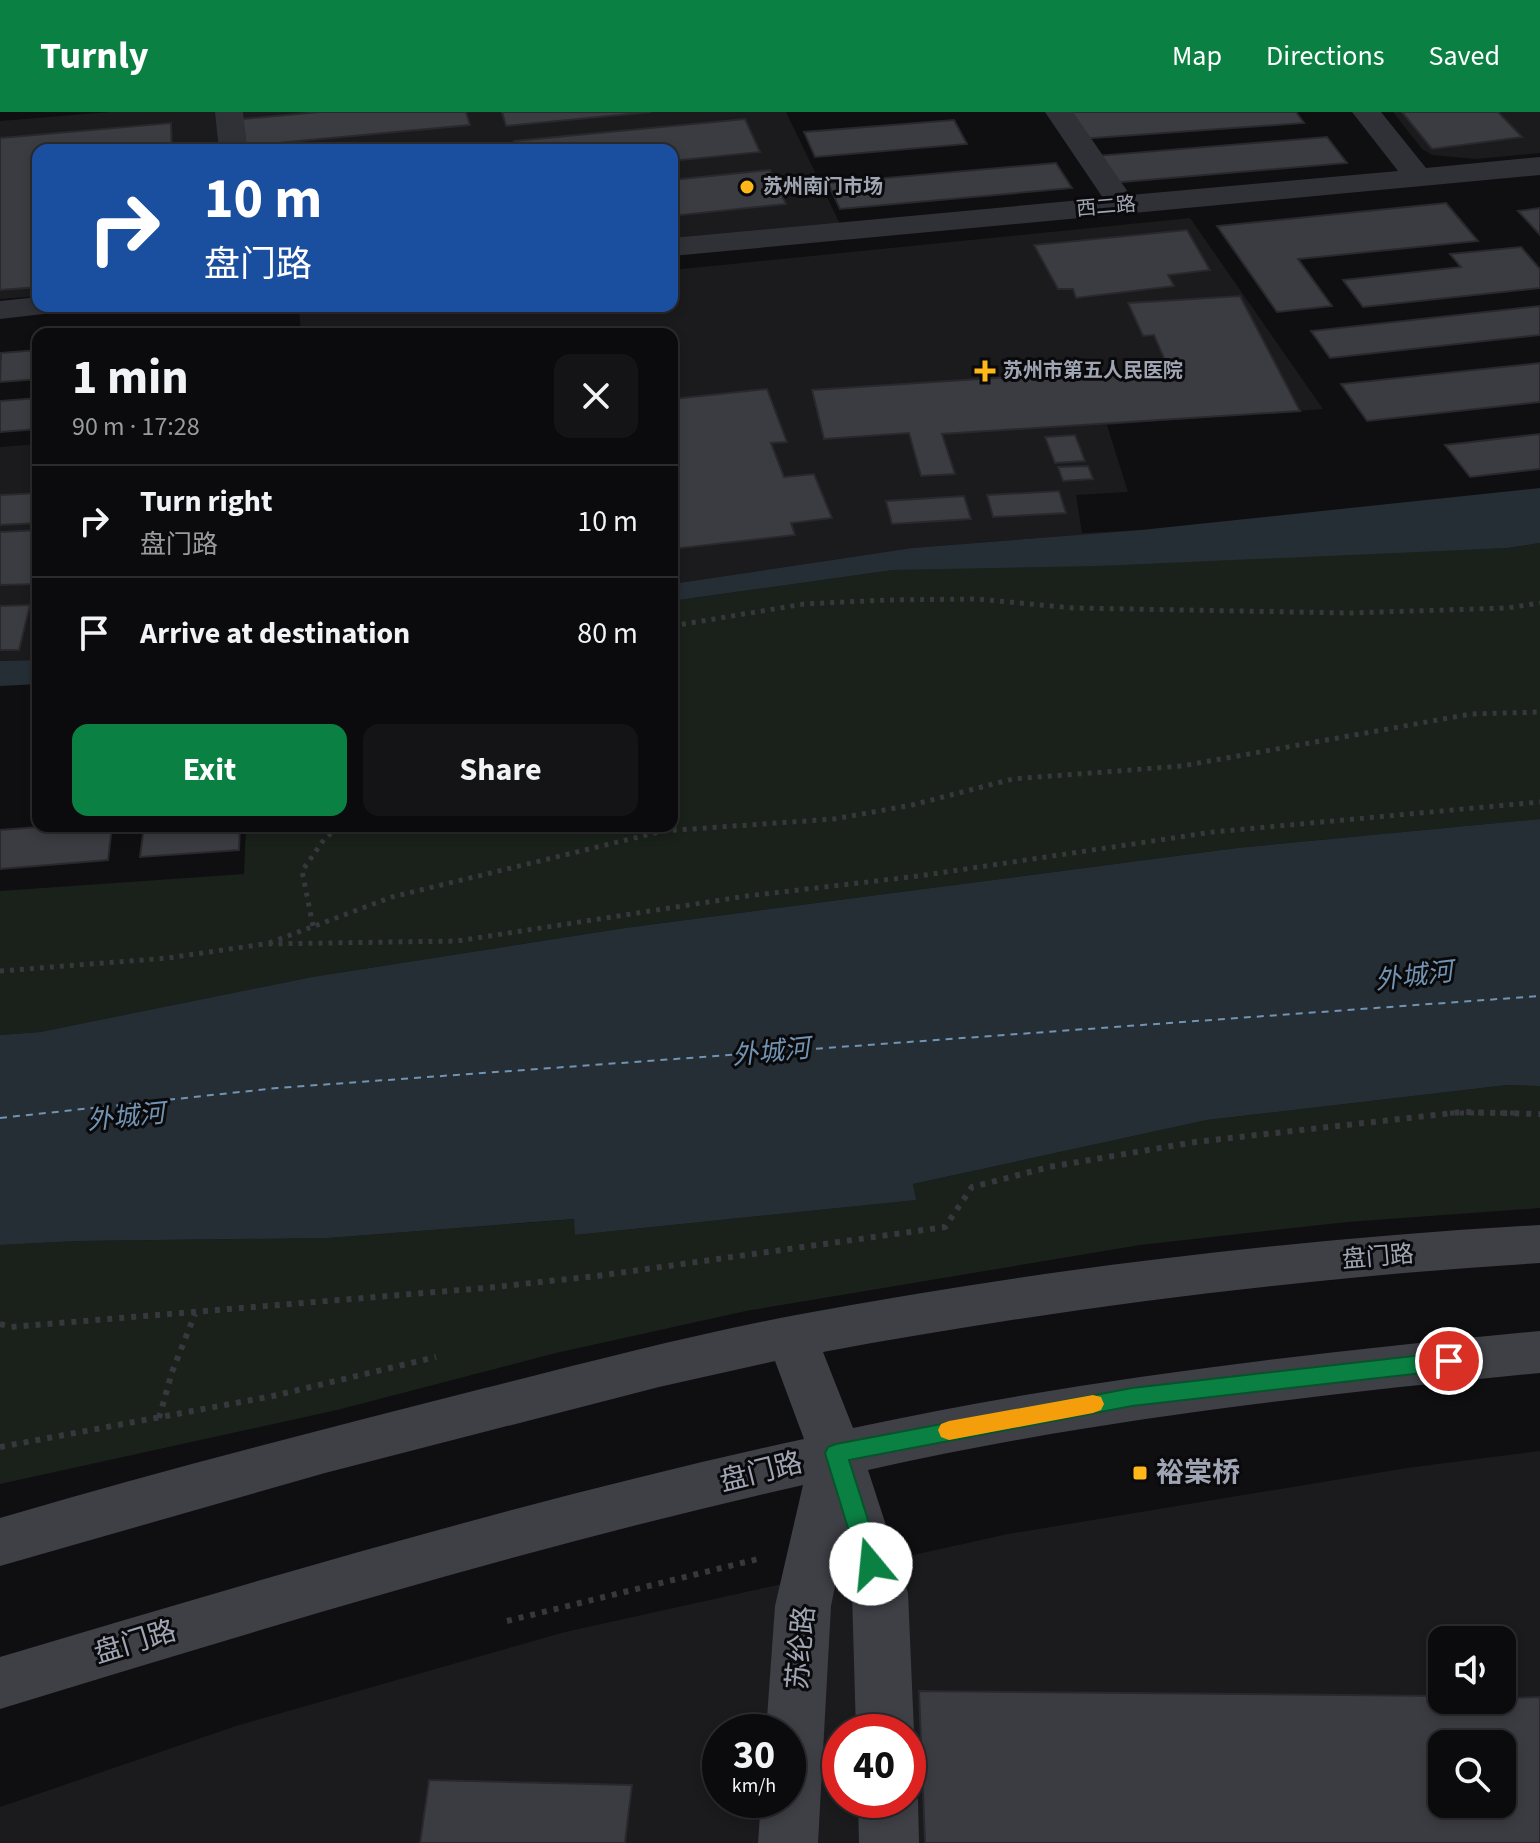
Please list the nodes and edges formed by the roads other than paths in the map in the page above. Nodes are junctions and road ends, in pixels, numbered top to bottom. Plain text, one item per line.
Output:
1 (229, 112) edge
2 (1059, 112) edge
3 (1366, 112) edge
4 (232, 144) edge
5 (1540, 166) edge
6 (1419, 178) junction
7 (1122, 205) junction
8 (678, 246) edge
9 (32, 307) edge
10 (0, 310) edge
11 (1540, 1244) edge
12 (792, 1337) junction
13 (1540, 1352) edge
14 (836, 1453) junction
15 (0, 1542) edge
16 (0, 1683) edge
17 (884, 1714) edge
18 (888, 1818) edge
19 (788, 1843) edge
20 (889, 1843) edge

1 - 4 street
2 - 7 street
3 - 6 street
5 - 6 street, 西二路
6 - 7 street, 西二路
7 - 8 street, 西二路
9 - 10 street
11 - 12 main road, 盘门路
12 - 14 main road
12 - 15 main road, 盘门路
13 - 14 main road, 盘门路
14 - 16 main road, 盘门路
14 - 17 main road
14 - 19 main road, 苏纶路
18 - 20 main road

